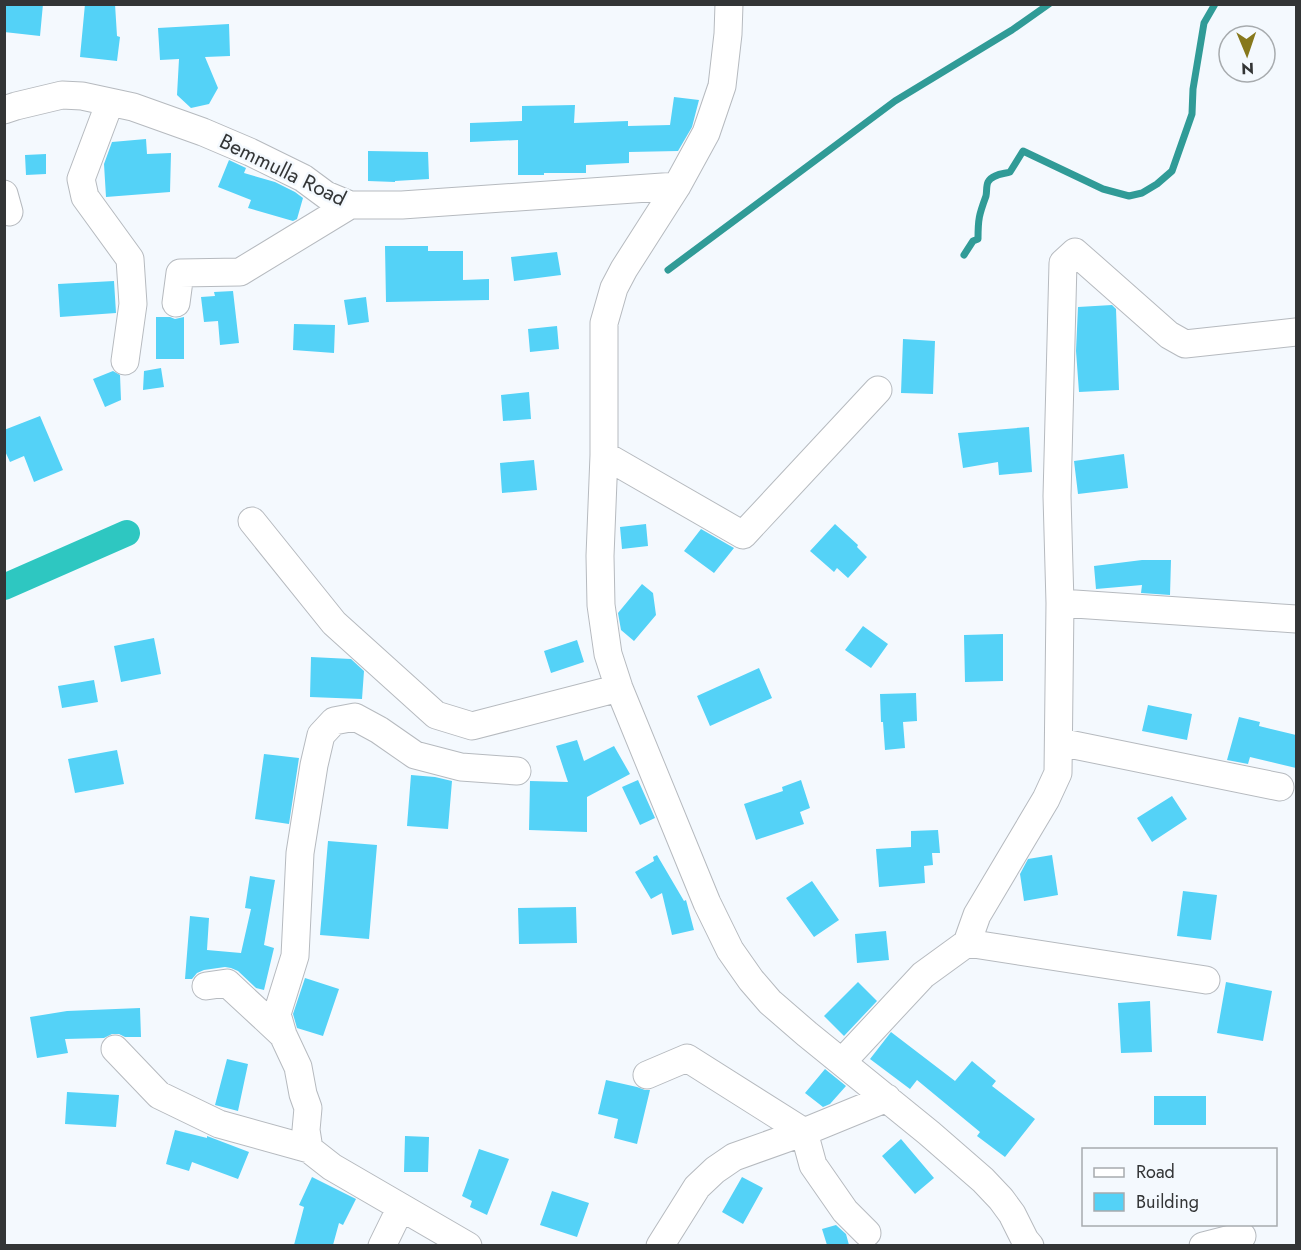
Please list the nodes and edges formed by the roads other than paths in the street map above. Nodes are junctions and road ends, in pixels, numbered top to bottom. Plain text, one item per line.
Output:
1 (729, 4) edge
2 (110, 102) junction
3 (4, 111) edge
4 (677, 186) junction
5 (350, 205) junction
6 (176, 303) dead end
7 (1296, 332) edge
8 (125, 361) dead end
9 (878, 390) dead end
10 (603, 455) junction
11 (252, 520) dead end
12 (1059, 603) junction
13 (1296, 619) edge
14 (619, 688) junction
15 (1059, 742) junction
16 (517, 771) dead end
17 (1280, 787) dead end
18 (967, 943) junction
19 (1206, 980) dead end
20 (206, 986) dead end
21 (283, 1035) junction
22 (115, 1049) dead end
23 (842, 1062) junction
24 (647, 1075) dead end
25 (887, 1098) junction
26 (804, 1132) junction
27 (309, 1149) junction
28 (401, 1207) junction
29 (867, 1233) dead end
30 (1242, 1236) dead end
31 (382, 1245) edge
32 (468, 1245) edge
33 (660, 1245) edge
34 (1030, 1245) edge
35 (1203, 1245) edge

1 - 4 street
2 - 3 street, Bemmulla Road
2 - 5 street, Bemmulla Road
2 - 8 street
4 - 5 street, Bemmulla Road
4 - 10 street
5 - 6 street
7 - 12 street
9 - 10 street
10 - 14 street
11 - 14 street
12 - 13 street
12 - 15 street
14 - 23 street
15 - 17 street
15 - 18 street
16 - 21 street
18 - 19 street
18 - 23 street
20 - 21 street
21 - 27 street
22 - 27 street
23 - 25 street
24 - 26 street
25 - 26 street
25 - 34 street
26 - 29 street
26 - 33 street
27 - 28 street
28 - 31 street
28 - 32 street
30 - 35 street

